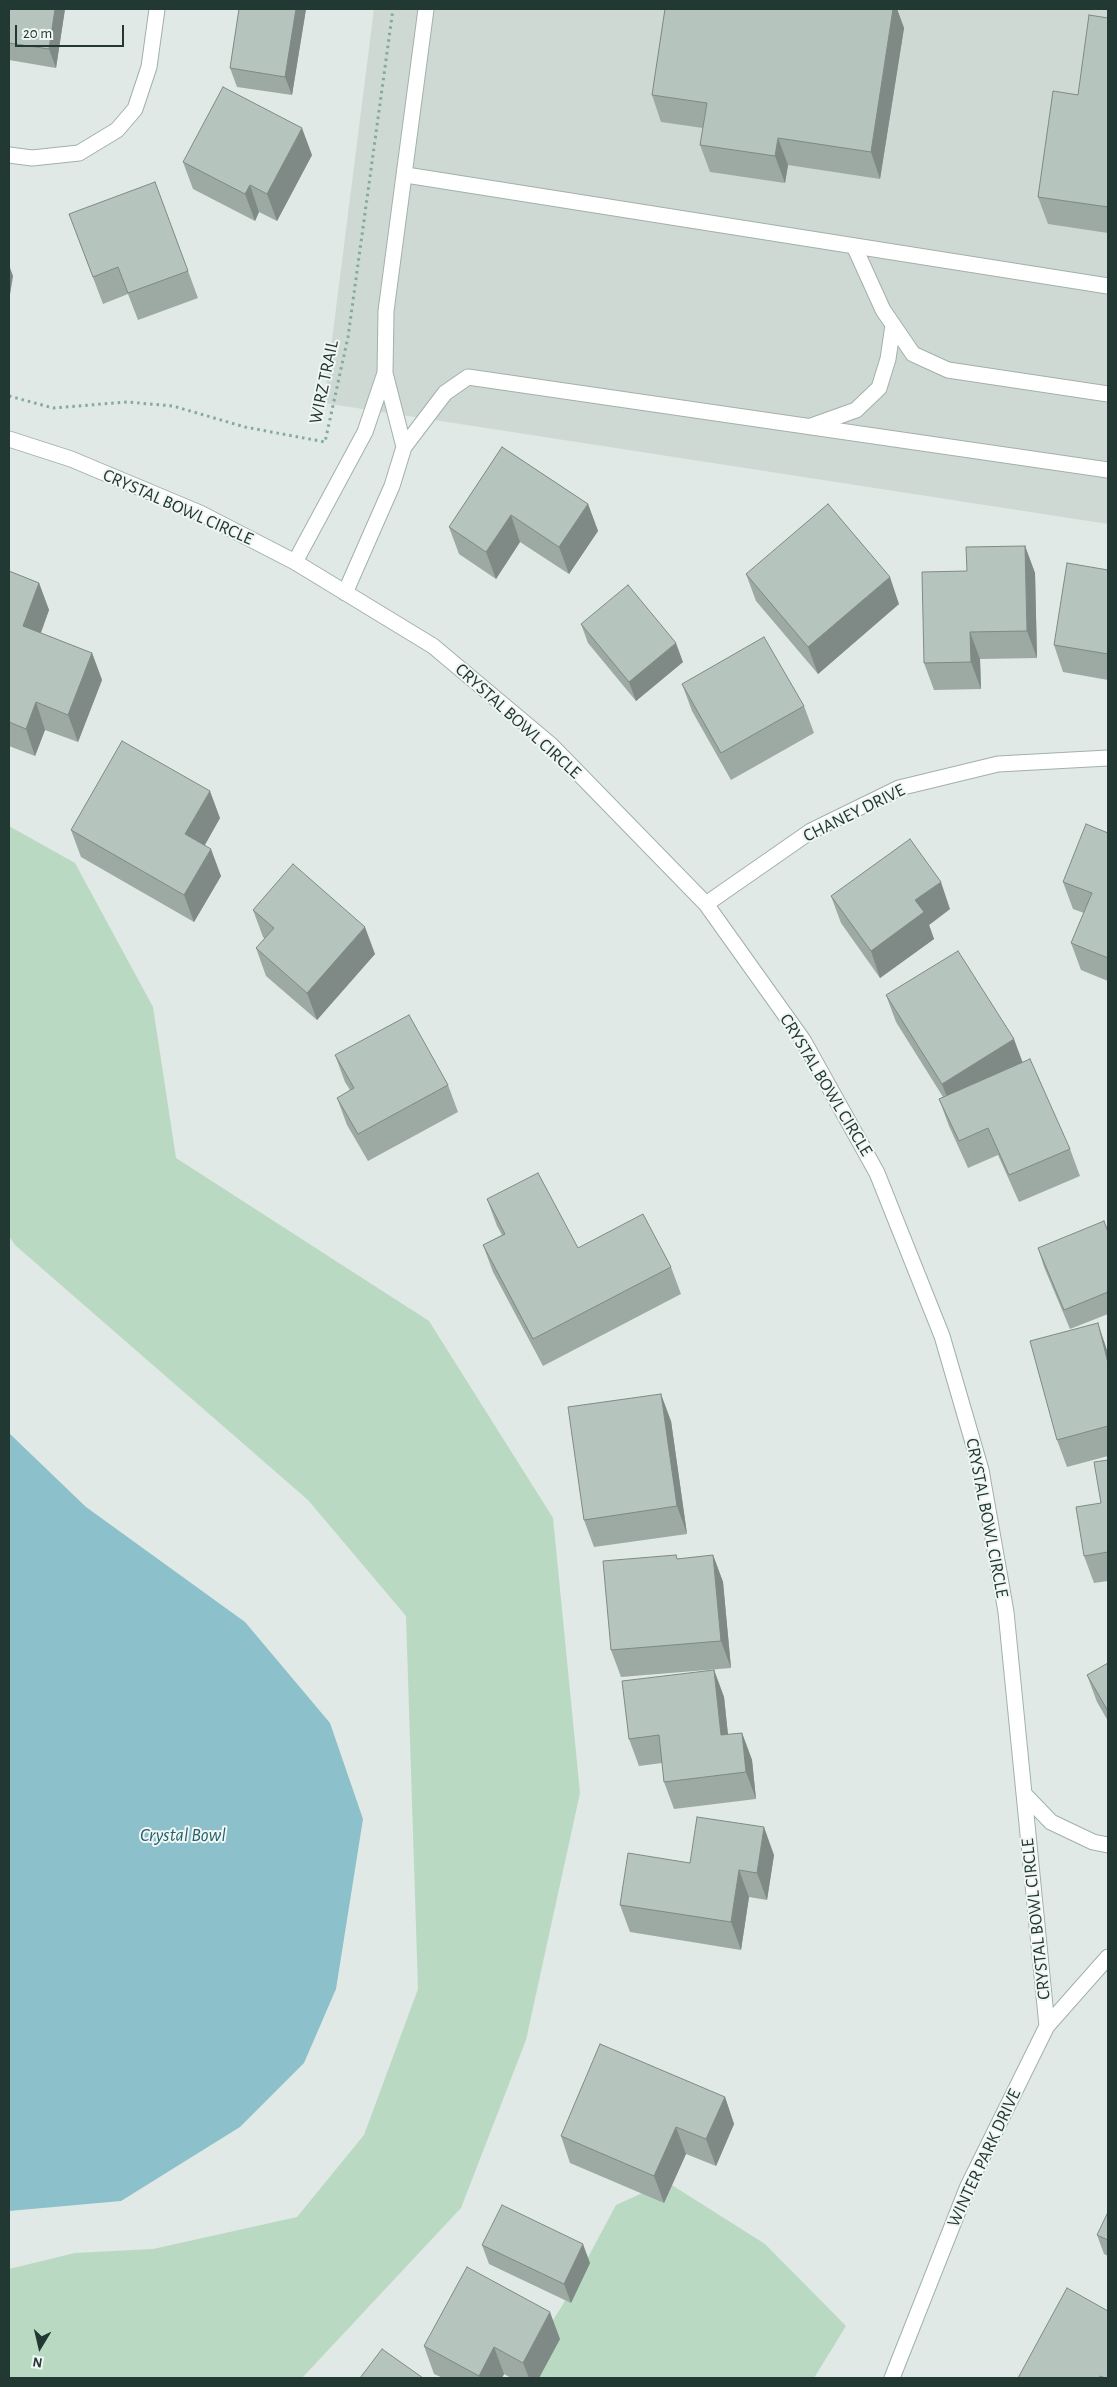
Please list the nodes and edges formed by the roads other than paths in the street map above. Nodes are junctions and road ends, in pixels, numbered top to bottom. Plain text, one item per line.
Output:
1 (157, 9) edge
2 (426, 9) edge
3 (9, 155) edge
4 (406, 175) junction
5 (854, 246) junction
6 (1108, 286) edge
7 (893, 325) junction
8 (384, 373) junction
9 (1108, 394) edge
10 (807, 427) junction
11 (9, 439) edge
12 (404, 447) junction
13 (1108, 470) edge
14 (294, 562) junction
15 (345, 593) junction
16 (1108, 758) edge
17 (706, 904) junction
18 (1024, 1794) junction
19 (1108, 1845) edge
20 (1108, 1957) edge
21 (1047, 2026) junction
22 (892, 2378) edge

1 - 3 street
2 - 4 street
4 - 5 street
4 - 8 street
5 - 6 street
5 - 7 street
7 - 9 street
7 - 10 street
8 - 12 street
8 - 14 street
10 - 12 street
10 - 13 street
11 - 14 street, CRYSTAL BOWL CIRCLE
12 - 15 street
14 - 15 street, CRYSTAL BOWL CIRCLE
15 - 17 street, CRYSTAL BOWL CIRCLE
16 - 17 street, CHANEY DRIVE
17 - 18 street, CRYSTAL BOWL CIRCLE
18 - 19 street
18 - 21 street, CRYSTAL BOWL CIRCLE
20 - 21 street, WINTER PARK DRIVE
21 - 22 street, WINTER PARK DRIVE

